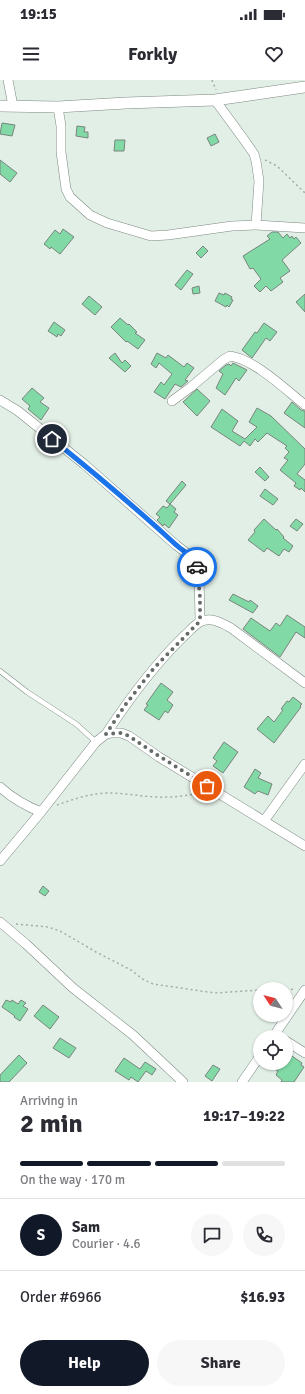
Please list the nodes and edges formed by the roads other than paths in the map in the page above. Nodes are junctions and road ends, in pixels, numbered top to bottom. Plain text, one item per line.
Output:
1 (8, 80) edge
2 (305, 87) edge
3 (215, 100) junction
4 (0, 106) edge
5 (13, 106) junction
6 (58, 107) junction
7 (256, 225) junction
8 (305, 228) edge
9 (0, 400) edge
10 (172, 401) dead end
11 (305, 405) edge
12 (200, 621) junction
13 (0, 671) edge
14 (305, 683) edge
15 (106, 734) junction
16 (96, 742) junction
17 (305, 764) edge
18 (0, 787) edge
19 (43, 810) junction
20 (264, 821) junction
21 (305, 846) edge
22 (0, 861) edge
23 (0, 922) edge
24 (305, 990) edge
25 (280, 1030) edge
26 (293, 1045) edge
27 (305, 1053) edge
28 (253, 1066) edge
29 (183, 1082) edge
30 (242, 1082) edge

1 - 5 street
2 - 3 street
3 - 6 street
3 - 7 street
4 - 5 street
5 - 6 street
6 - 7 street
7 - 8 street
9 - 12 street
10 - 11 street
12 - 14 street
12 - 15 street
13 - 16 lane
15 - 16 street
15 - 20 street
16 - 19 street
17 - 20 street
18 - 19 street
19 - 22 street
20 - 21 street
23 - 29 street
24 - 25 street
26 - 27 street
28 - 30 street

